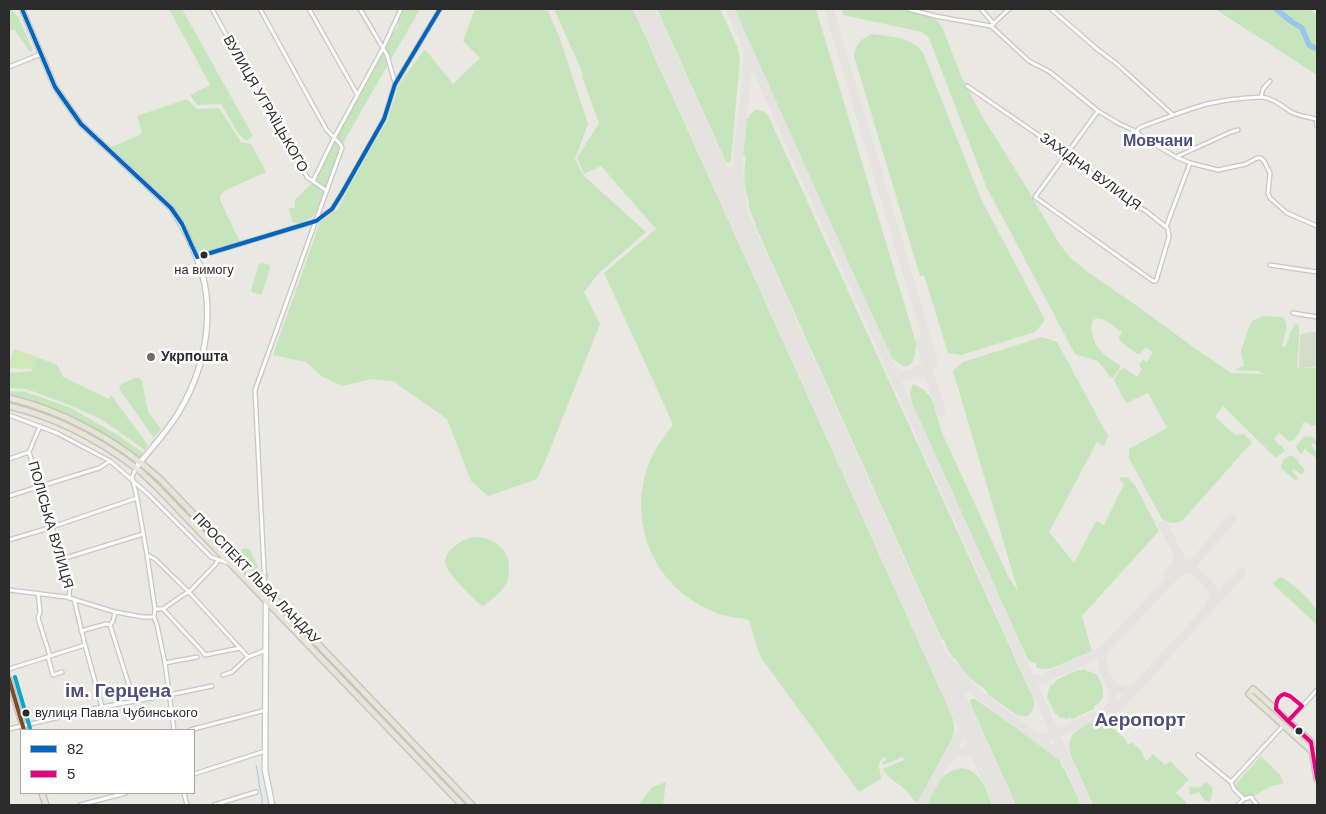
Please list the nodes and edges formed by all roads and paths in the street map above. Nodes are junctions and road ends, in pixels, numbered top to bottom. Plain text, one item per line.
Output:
1 (22, 9) edge
2 (214, 9) edge
3 (260, 9) edge
4 (309, 9) edge
5 (360, 9) edge
6 (401, 9) edge
7 (440, 9) edge
8 (908, 9) edge
9 (981, 9) edge
10 (1010, 9) edge
11 (1052, 9) edge
12 (992, 25) junction
13 (383, 48) junction
14 (41, 54) junction
15 (9, 67) edge
16 (1270, 81) dead end
17 (395, 84) junction
18 (967, 86) dead end
19 (357, 94) junction
20 (1261, 96) junction
21 (1098, 111) junction
22 (1173, 115) junction
23 (1317, 117) edge
24 (1317, 126) edge
25 (1238, 130) dead end
26 (1137, 132) junction
27 (334, 138) junction
28 (1066, 154) junction
29 (1176, 157) junction
30 (1190, 163) junction
31 (312, 181) junction
32 (327, 191) junction
33 (316, 221) junction
34 (1317, 226) edge
35 (1166, 227) junction
36 (197, 256) junction
37 (1270, 265) dead end
38 (1317, 272) edge
39 (1293, 313) dead end
40 (1317, 317) edge
41 (9, 398) edge
42 (9, 406) edge
43 (9, 415) edge
44 (40, 426) junction
45 (29, 452) junction
46 (9, 459) edge
47 (110, 461) junction
48 (141, 462) junction
49 (136, 468) junction
50 (133, 480) junction
51 (40, 487) junction
52 (9, 496) edge
53 (137, 498) junction
54 (52, 527) junction
55 (143, 534) junction
56 (9, 540) edge
57 (147, 555) junction
58 (62, 559) junction
59 (218, 560) junction
60 (229, 563) junction
61 (264, 576) junction
62 (256, 580) junction
63 (265, 589) junction
64 (9, 590) edge
65 (189, 592) junction
66 (38, 593) junction
67 (69, 598) junction
68 (74, 599) junction
69 (266, 602) junction
70 (162, 608) junction
71 (155, 609) junction
72 (115, 612) junction
73 (154, 617) junction
74 (110, 625) junction
75 (81, 631) junction
76 (313, 640) junction
77 (85, 645) junction
78 (308, 645) junction
79 (240, 648) junction
80 (266, 650) junction
81 (49, 657) junction
82 (197, 657) dead end
83 (248, 657) junction
84 (165, 663) junction
85 (9, 669) edge
86 (62, 672) dead end
87 (223, 674) dead end
88 (9, 679) edge
89 (212, 686) dead end
90 (1317, 690) edge
91 (169, 696) junction
92 (134, 701) junction
93 (102, 707) junction
94 (266, 710) junction
95 (1289, 720) junction
96 (1284, 725) junction
97 (24, 728) edge
98 (9, 729) edge
99 (174, 729) edge
100 (194, 729) edge
101 (265, 751) junction
102 (1314, 753) junction
103 (1198, 755) dead end
104 (195, 774) edge
105 (1317, 779) edge
106 (1231, 782) junction
107 (256, 792) dead end
108 (122, 794) edge
109 (1244, 799) junction
110 (80, 805) edge
111 (214, 805) edge
112 (272, 805) edge
113 (462, 805) edge
114 (472, 805) edge
115 (1238, 805) edge
116 (1258, 805) edge

1 - 14 street
2 - 31 street, ВУЛИЦЯ УГРАЇЦЬКОГО
3 - 27 street
4 - 19 street
5 - 13 street
6 - 13 street
7 - 17 street
8 - 12 street
9 - 12 street
10 - 12 street
11 - 22 street
12 - 21 street
13 - 17 street
13 - 19 street
14 - 15 street
14 - 36 street
16 - 20 street
17 - 33 street
18 - 28 street, ЗАХІДНА ВУЛИЦЯ
19 - 27 street
20 - 22 street
20 - 23 street
21 - 26 street
21 - 28 street
22 - 26 street
23 - 24 street
25 - 29 street
26 - 29 street
27 - 31 street
27 - 32 street
28 - 35 street, ЗАХІДНА ВУЛИЦЯ
28 - 35 street
29 - 30 street
30 - 34 street
30 - 35 street
31 - 32 street, ВУЛИЦЯ УГРАЇЦЬКОГО
32 - 33 street
33 - 36 street
33 - 61 street
36 - 48 street
37 - 38 street
39 - 40 street
41 - 48 main road, ПРОСПЕКТ ЛЬВА ЛАНДАУ
42 - 49 main road, ПРОСПЕКТ ЛЬВА ЛАНДАУ
43 - 44 street
44 - 45 street
44 - 47 street
45 - 46 street
45 - 51 street, ПОЛІСЬКА ВУЛИЦЯ
47 - 50 street
47 - 51 street
48 - 49 street
48 - 62 main road, ПРОСПЕКТ ЛЬВА ЛАНДАУ
49 - 50 street
49 - 60 main road, ПРОСПЕКТ ЛЬВА ЛАНДАУ
50 - 53 street
50 - 59 street
51 - 52 street
51 - 54 street, ПОЛІСЬКА ВУЛИЦЯ
53 - 54 street
53 - 55 street
54 - 56 street
54 - 58 street, ПОЛІСЬКА ВУЛИЦЯ
55 - 57 street
55 - 58 street
57 - 65 street
57 - 71 street
58 - 67 street, ПОЛІСЬКА ВУЛИЦЯ
59 - 60 street
59 - 65 street
60 - 69 main road, ПРОСПЕКТ ЛЬВА ЛАНДАУ
61 - 62 main road
61 - 63 street
62 - 63 main road, ПРОСПЕКТ ЛЬВА ЛАНДАУ
63 - 69 main road
63 - 76 main road, ПРОСПЕКТ ЛЬВА ЛАНДАУ
64 - 66 street
65 - 70 street
65 - 79 street
66 - 67 street
66 - 81 street
67 - 68 street
68 - 72 street
68 - 75 street, ПОЛІСЬКА ВУЛИЦЯ
69 - 78 main road, ПРОСПЕКТ ЛЬВА ЛАНДАУ
69 - 80 street
70 - 71 street
70 - 79 street
71 - 73 street
72 - 73 street
72 - 74 street
73 - 84 street
74 - 75 street
74 - 92 street
75 - 77 street, ПОЛІСЬКА ВУЛИЦЯ
76 - 78 main road
76 - 114 main road, ПРОСПЕКТ ЛЬВА ЛАНДАУ
77 - 81 street
77 - 93 street, ПОЛІСЬКА ВУЛИЦЯ
78 - 113 main road, ПРОСПЕКТ ЛЬВА ЛАНДАУ
79 - 83 street
80 - 83 street
80 - 94 street
81 - 85 street
81 - 86 street
82 - 84 street
83 - 87 street
84 - 91 street
88 - 97 main road
89 - 91 street
90 - 95 street
91 - 92 street
91 - 99 street
92 - 93 street
93 - 97 street
94 - 100 street
94 - 101 street
95 - 96 street
95 - 96 main road
95 - 102 main road
96 - 102 main road
96 - 106 street
97 - 98 street
101 - 104 street
101 - 112 street
102 - 105 main road
103 - 106 street
106 - 109 street
107 - 111 street
108 - 110 street
109 - 115 street
109 - 116 street

